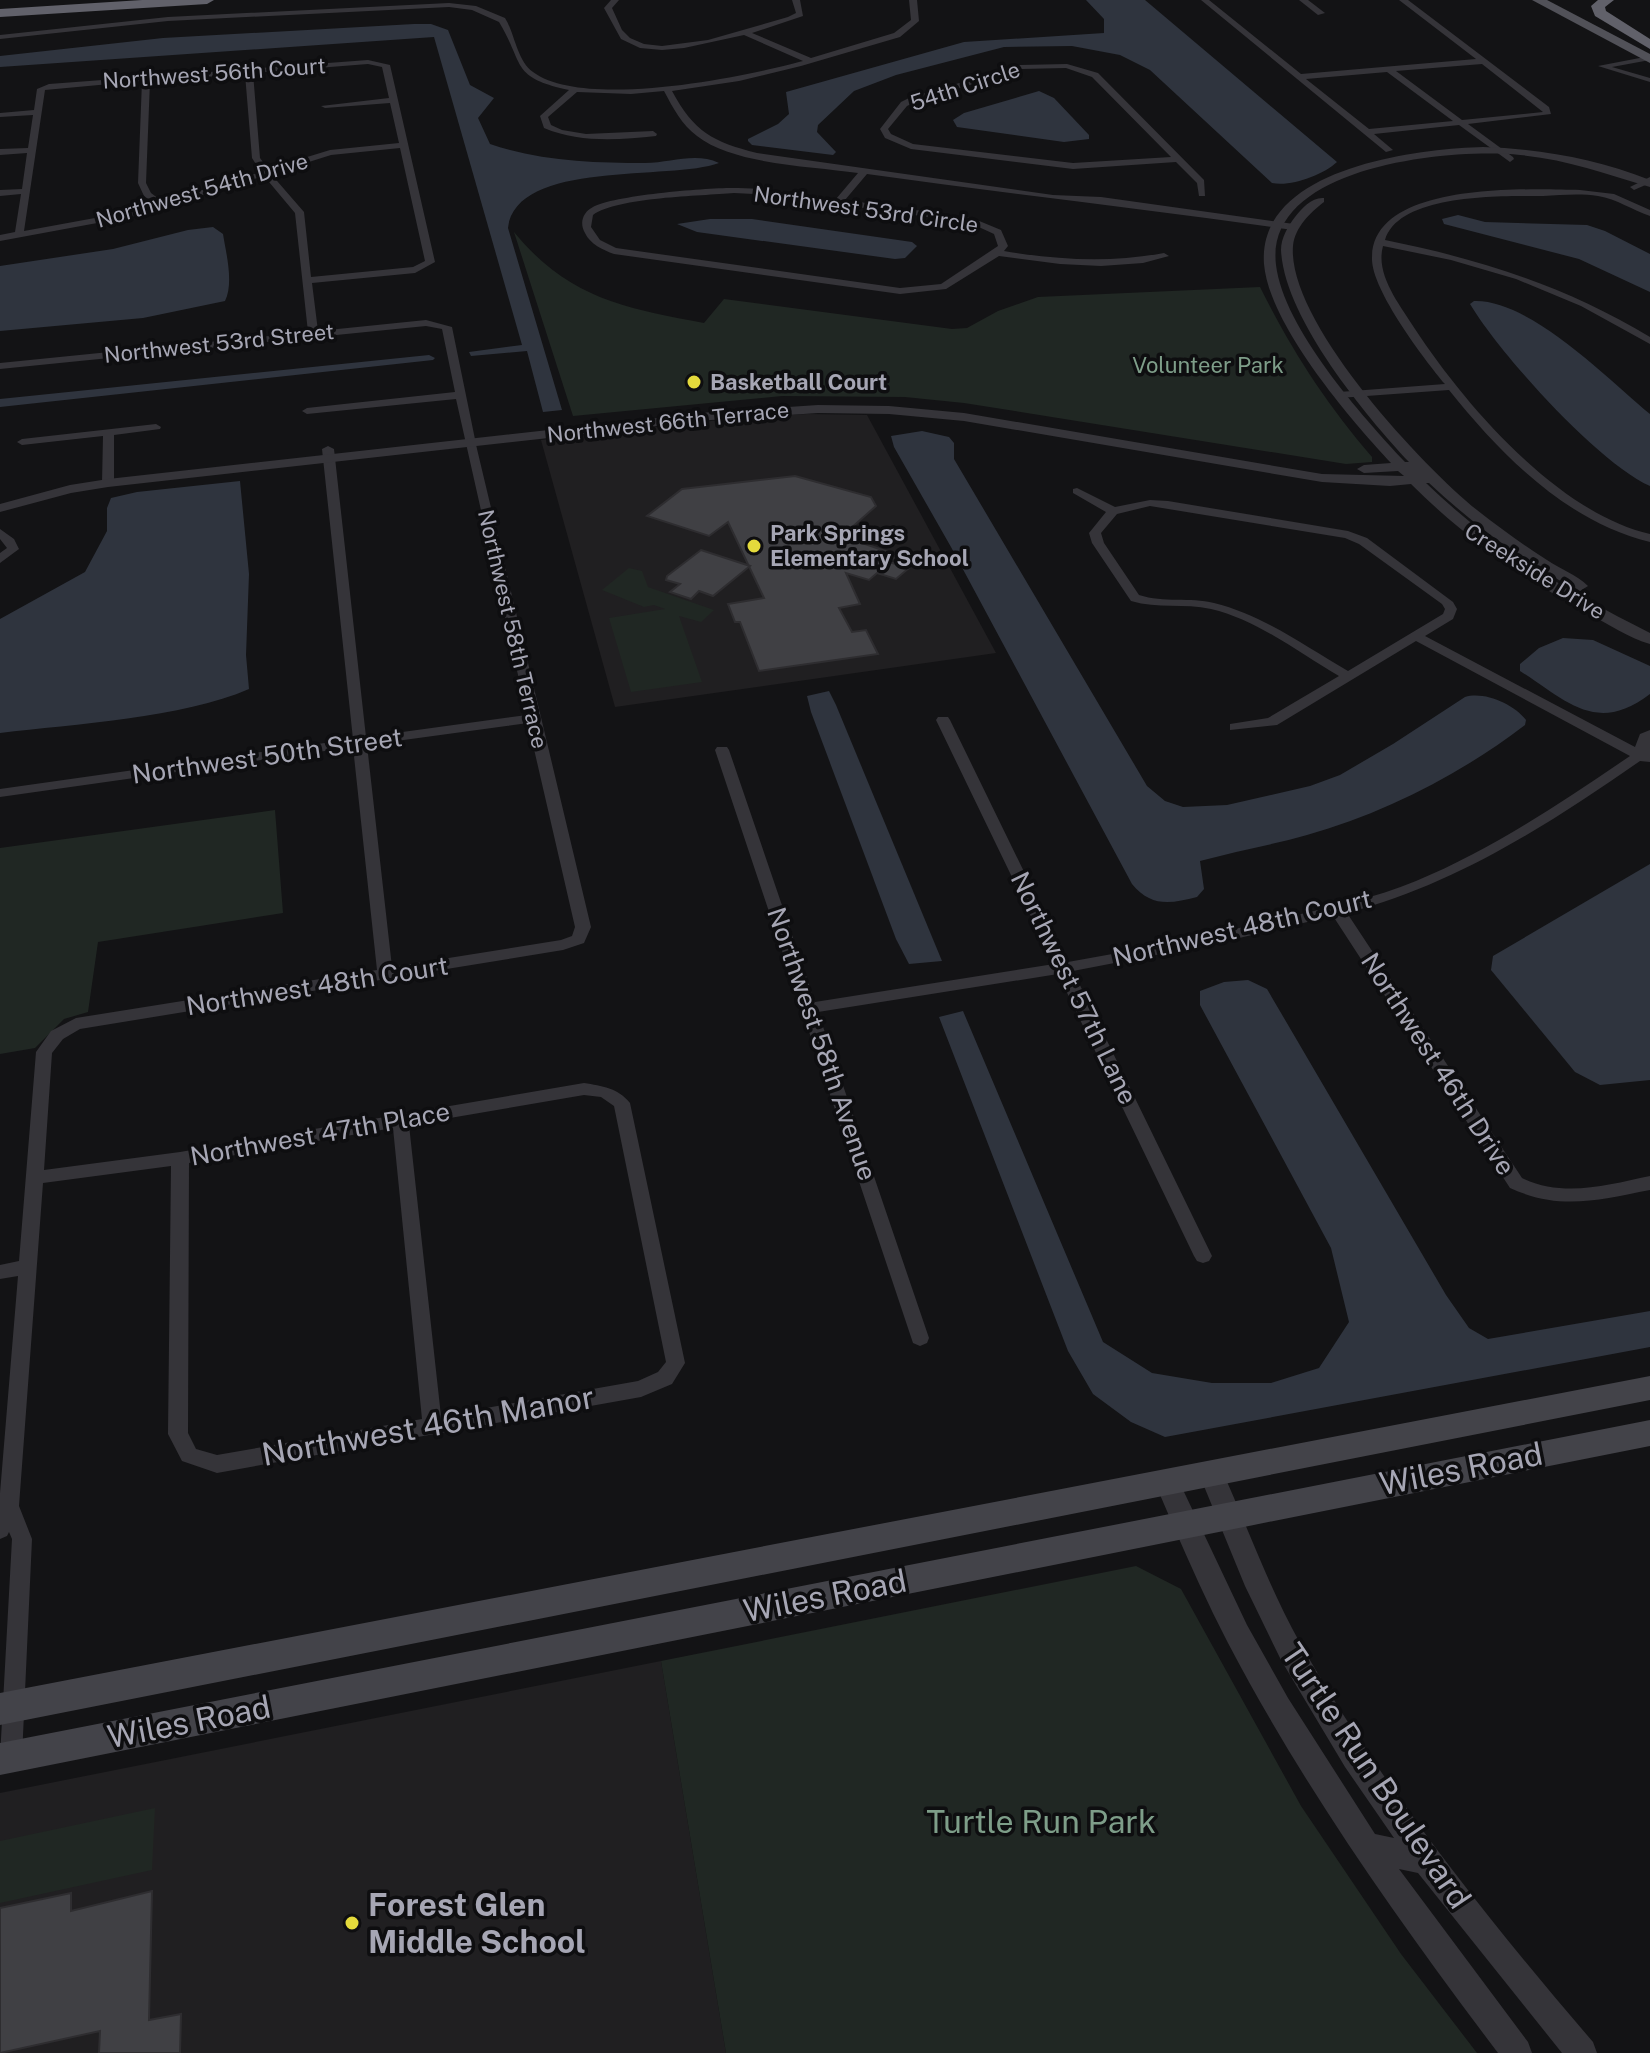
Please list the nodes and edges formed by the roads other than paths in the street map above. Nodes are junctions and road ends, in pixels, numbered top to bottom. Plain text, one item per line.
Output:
1 (207, 0) edge
2 (615, 0) edge
3 (796, 0) edge
4 (913, 0) edge
5 (1205, 0) edge
6 (1303, 0) edge
7 (1403, 0) edge
8 (1538, 0) edge
9 (1562, 0) edge
10 (1607, 0) edge
11 (0, 13) edge
12 (1321, 13) dead end
13 (742, 31) junction
14 (0, 37) edge
15 (1650, 54) edge
16 (808, 60) junction
17 (1485, 61) junction
18 (1388, 69) junction
19 (249, 70) junction
20 (146, 77) junction
21 (1298, 77) junction
22 (1650, 80) edge
23 (666, 87) junction
24 (575, 89) junction
25 (394, 100) junction
26 (325, 106) dead end
27 (37, 112) junction
28 (0, 115) edge
29 (1460, 124) junction
30 (1367, 132) junction
31 (653, 134) dead end
32 (403, 145) junction
33 (31, 150) junction
34 (1389, 150) dead end
35 (0, 152) edge
36 (1499, 155) junction
37 (979, 156) junction
38 (1178, 159) junction
39 (264, 171) junction
40 (864, 172) junction
41 (957, 184) junction
42 (1646, 186) edge
43 (26, 191) junction
44 (0, 193) edge
45 (1202, 194) dead end
46 (838, 202) junction
47 (162, 205) junction
48 (1650, 213) edge
49 (1275, 228) junction
50 (1292, 231) junction
51 (19, 235) junction
52 (0, 238) edge
53 (1379, 242) junction
54 (997, 253) junction
55 (1164, 256) dead end
56 (676, 261) junction
57 (663, 273) dead end
58 (308, 280) junction
59 (437, 323) joint
60 (313, 333) junction
61 (1650, 341) edge
62 (0, 366) edge
63 (1448, 382) junction
64 (1354, 388) junction
65 (1335, 390) junction
66 (460, 395) junction
67 (307, 411) dead end
68 (640, 418) junction
69 (156, 427) dead end
70 (109, 432) junction
71 (468, 438) junction
72 (22, 442) dead end
73 (328, 454) junction
74 (1419, 465) junction
75 (1400, 467) junction
76 (108, 478) junction
77 (1432, 478) junction
78 (1412, 481) junction
79 (1077, 491) dead end
80 (0, 496) edge
81 (0, 508) edge
82 (1113, 511) junction
83 (0, 533) edge
84 (1650, 538) edge
85 (0, 559) edge
86 (1650, 625) edge
87 (1415, 636) junction
88 (1650, 639) edge
89 (1348, 676) junction
90 (533, 718) junction
91 (943, 720) dead end
92 (1235, 727) dead end
93 (1650, 734) edge
94 (359, 743) junction
95 (722, 750) dead end
96 (1647, 756) edge
97 (0, 793) edge
98 (1337, 910) junction
99 (579, 939) joint
100 (1065, 967) junction
101 (385, 976) junction
102 (811, 1008) junction
103 (400, 1119) junction
104 (180, 1158) junction
105 (34, 1178) junction
106 (1650, 1183) edge
107 (1203, 1256) dead end
108 (26, 1267) junction
109 (0, 1272) edge
110 (920, 1338) dead end
111 (665, 1378) joint
112 (1650, 1388) edge
113 (432, 1425) junction
114 (1650, 1433) edge
115 (1211, 1474) junction
116 (1167, 1483) junction
117 (9, 1506) junction
118 (1228, 1515) junction
119 (1183, 1524) junction
120 (0, 1530) edge
121 (7, 1708) edge
122 (5, 1758) edge
123 (1368, 1847) junction
124 (1429, 1861) junction
125 (1517, 2053) edge
126 (1582, 2053) edge

1 - 11 highway
2 - 13 street
3 - 13 street
4 - 16 street
5 - 21 street
6 - 12 street
7 - 17 street
8 - 15 main road
9 - 15 main road
10 - 15 highway
13 - 16 street
14 - 24 street
15 - 22 street
16 - 23 street
17 - 18 street
17 - 29 street
18 - 21 street
18 - 29 street
19 - 20 street, Northwest 56th Court
19 - 25 street, Northwest 56th Court
19 - 39 street
20 - 27 street, Northwest 56th Court
20 - 47 street
21 - 30 street
23 - 24 street
23 - 40 street
24 - 31 street
25 - 26 street
25 - 32 street
27 - 28 street
27 - 33 street
29 - 30 street
29 - 36 street
30 - 34 street
32 - 39 street, Northwest 54th Drive
32 - 58 street
33 - 35 street
33 - 43 street
36 - 42 street
36 - 49 street
36 - 50 street
37 - 38 street, 54th Circle
37 - 38 street, 54th Circle
37 - 41 street
38 - 45 street, 54th Circle
39 - 47 street, Northwest 54th Drive
39 - 58 street
40 - 41 street
40 - 46 street
41 - 49 street
43 - 44 street
43 - 51 street
46 - 54 street, Northwest 53rd Circle
46 - 56 street, Northwest 53rd Circle
47 - 51 street, Northwest 54th Drive
48 - 53 street
49 - 50 street
49 - 65 street, Creekside Drive
50 - 64 street, Creekside Drive
51 - 52 street, Northwest 54th Drive
53 - 61 street
53 - 63 street
54 - 55 street, Northwest 53rd Circle
54 - 56 street, Northwest 53rd Circle
56 - 57 street
58 - 60 street
59 - 60 street, Northwest 53rd Street
59 - 66 street, Northwest 58th Terrace
60 - 62 street, Northwest 53rd Street
63 - 64 street
63 - 84 street
64 - 65 street
64 - 74 street, Creekside Drive
65 - 75 street, Creekside Drive
66 - 67 street
66 - 71 street, Northwest 58th Terrace
68 - 71 street, Northwest 66th Terrace
68 - 75 street, Northwest 66th Terrace
68 - 78 street, Northwest 66th Terrace
69 - 70 street
70 - 72 street
70 - 76 street
71 - 73 street, Northwest 66th Terrace
71 - 90 street, Northwest 58th Terrace
73 - 76 street, Northwest 66th Terrace
73 - 94 street
74 - 75 street, Northwest 66th Terrace
74 - 77 street, Creekside Drive
75 - 78 street, Creekside Drive
76 - 80 street, Northwest 66th Terrace
76 - 81 street, Northwest 66th Terrace
77 - 78 street, Northwest 66th Terrace
77 - 86 street, Creekside Drive
78 - 88 street, Creekside Drive
79 - 82 street
82 - 87 street
82 - 89 street
83 - 85 street
87 - 89 street
87 - 96 street
89 - 92 street
90 - 94 street, Northwest 50th Street
90 - 99 street, Northwest 58th Terrace
91 - 100 street, Northwest 57th Lane
93 - 96 street
94 - 97 street, Northwest 50th Street
94 - 101 street
95 - 102 street, Northwest 58th Avenue
96 - 98 street, Northwest 48th Court
98 - 100 street, Northwest 48th Court
98 - 106 street, Northwest 46th Drive
99 - 101 street, Northwest 48th Court
100 - 102 street, Northwest 48th Court
100 - 107 street, Northwest 57th Lane
101 - 105 street, Northwest 48th Court
102 - 110 street, Northwest 58th Avenue
103 - 104 street, Northwest 47th Place
103 - 111 street, Northwest 47th Place
103 - 113 street
104 - 105 street, Northwest 47th Place
104 - 113 street, Northwest 46th Manor
105 - 108 street
108 - 109 street
108 - 117 street
111 - 113 street, Northwest 46th Manor
112 - 115 main road, Wiles Road
114 - 118 main road, Wiles Road
115 - 116 main road, Wiles Road
115 - 118 street, Turtle Run Boulevard
116 - 119 street, Turtle Run Boulevard
116 - 121 main road, Wiles Road
117 - 120 street
117 - 121 street
118 - 119 main road, Wiles Road
118 - 124 street, Turtle Run Boulevard
119 - 122 main road, Wiles Road
119 - 123 street, Turtle Run Boulevard
121 - 122 street
123 - 124 street
123 - 125 street, Turtle Run Boulevard
124 - 126 street, Turtle Run Boulevard

